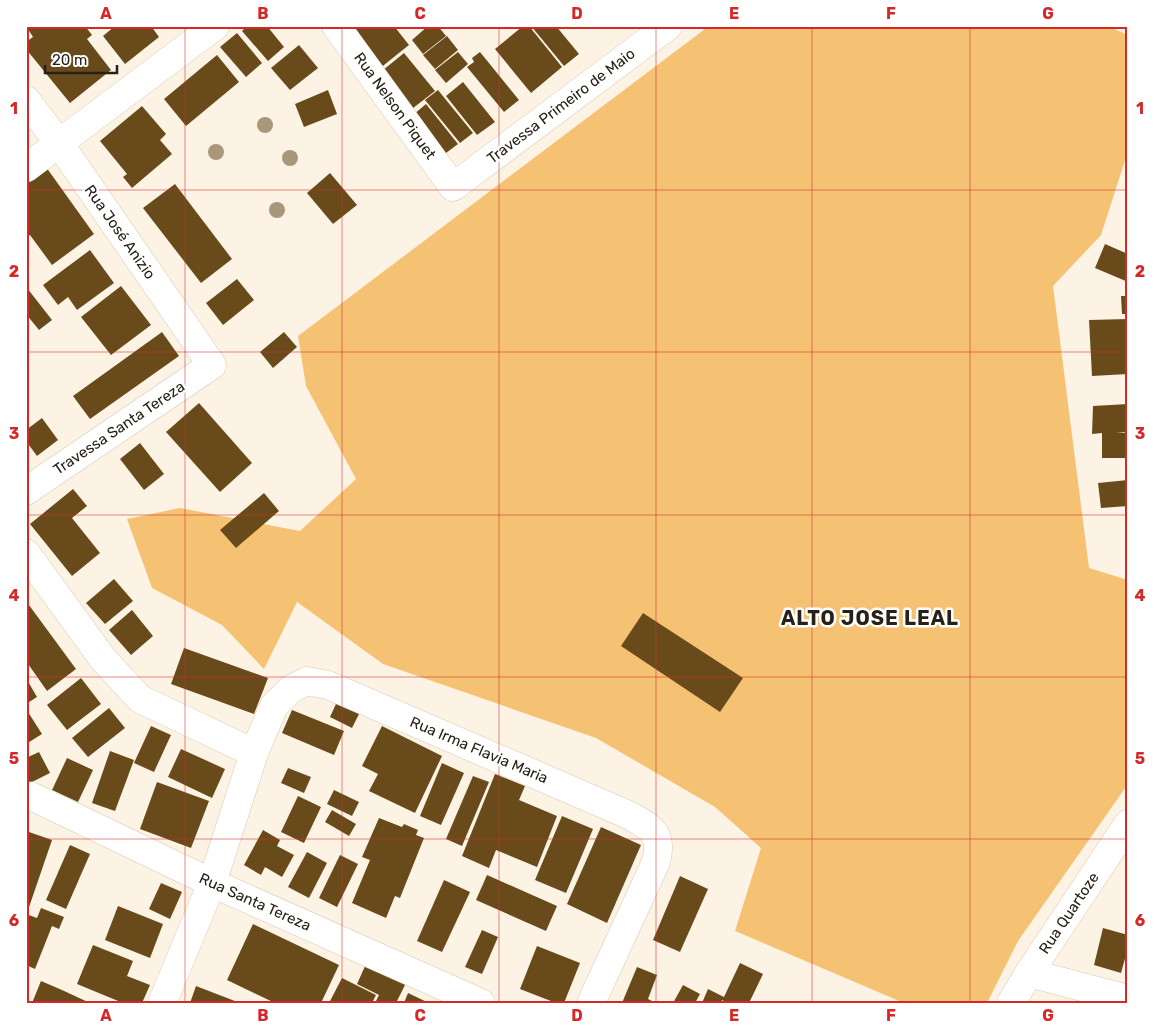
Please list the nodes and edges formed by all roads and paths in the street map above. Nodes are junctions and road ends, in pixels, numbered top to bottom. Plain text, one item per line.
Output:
1 (215, 26) edge
2 (336, 26) edge
3 (666, 27) edge
4 (26, 100) edge
5 (59, 143) junction
6 (26, 168) edge
7 (453, 186) joint
8 (212, 365) joint
9 (26, 491) edge
10 (26, 553) edge
11 (254, 753) junction
12 (31, 796) dead end
13 (1128, 824) edge
14 (212, 883) junction
15 (1029, 973) junction
16 (1128, 999) edge
17 (162, 1003) edge
18 (481, 1003) edge
19 (591, 1003) edge
20 (1011, 1003) edge

1 - 5 street
2 - 7 street, Rua Nelson Piquet
3 - 7 street, Travessa Primeiro de Maio
4 - 5 street, Rua José Anizio
5 - 6 street
5 - 8 street, Rua José Anizio
8 - 9 street, Travessa Santa Tereza
10 - 11 street
11 - 14 street, Rua Irma Flavia Maria
11 - 19 street, Rua Irma Flavia Maria
12 - 14 street, Rua Santa Tereza
13 - 15 street, Rua Quartoze
14 - 17 street, Rua Irma Flavia Maria
14 - 18 street, Rua Santa Tereza
15 - 16 street
15 - 20 street, Rua Quartoze

